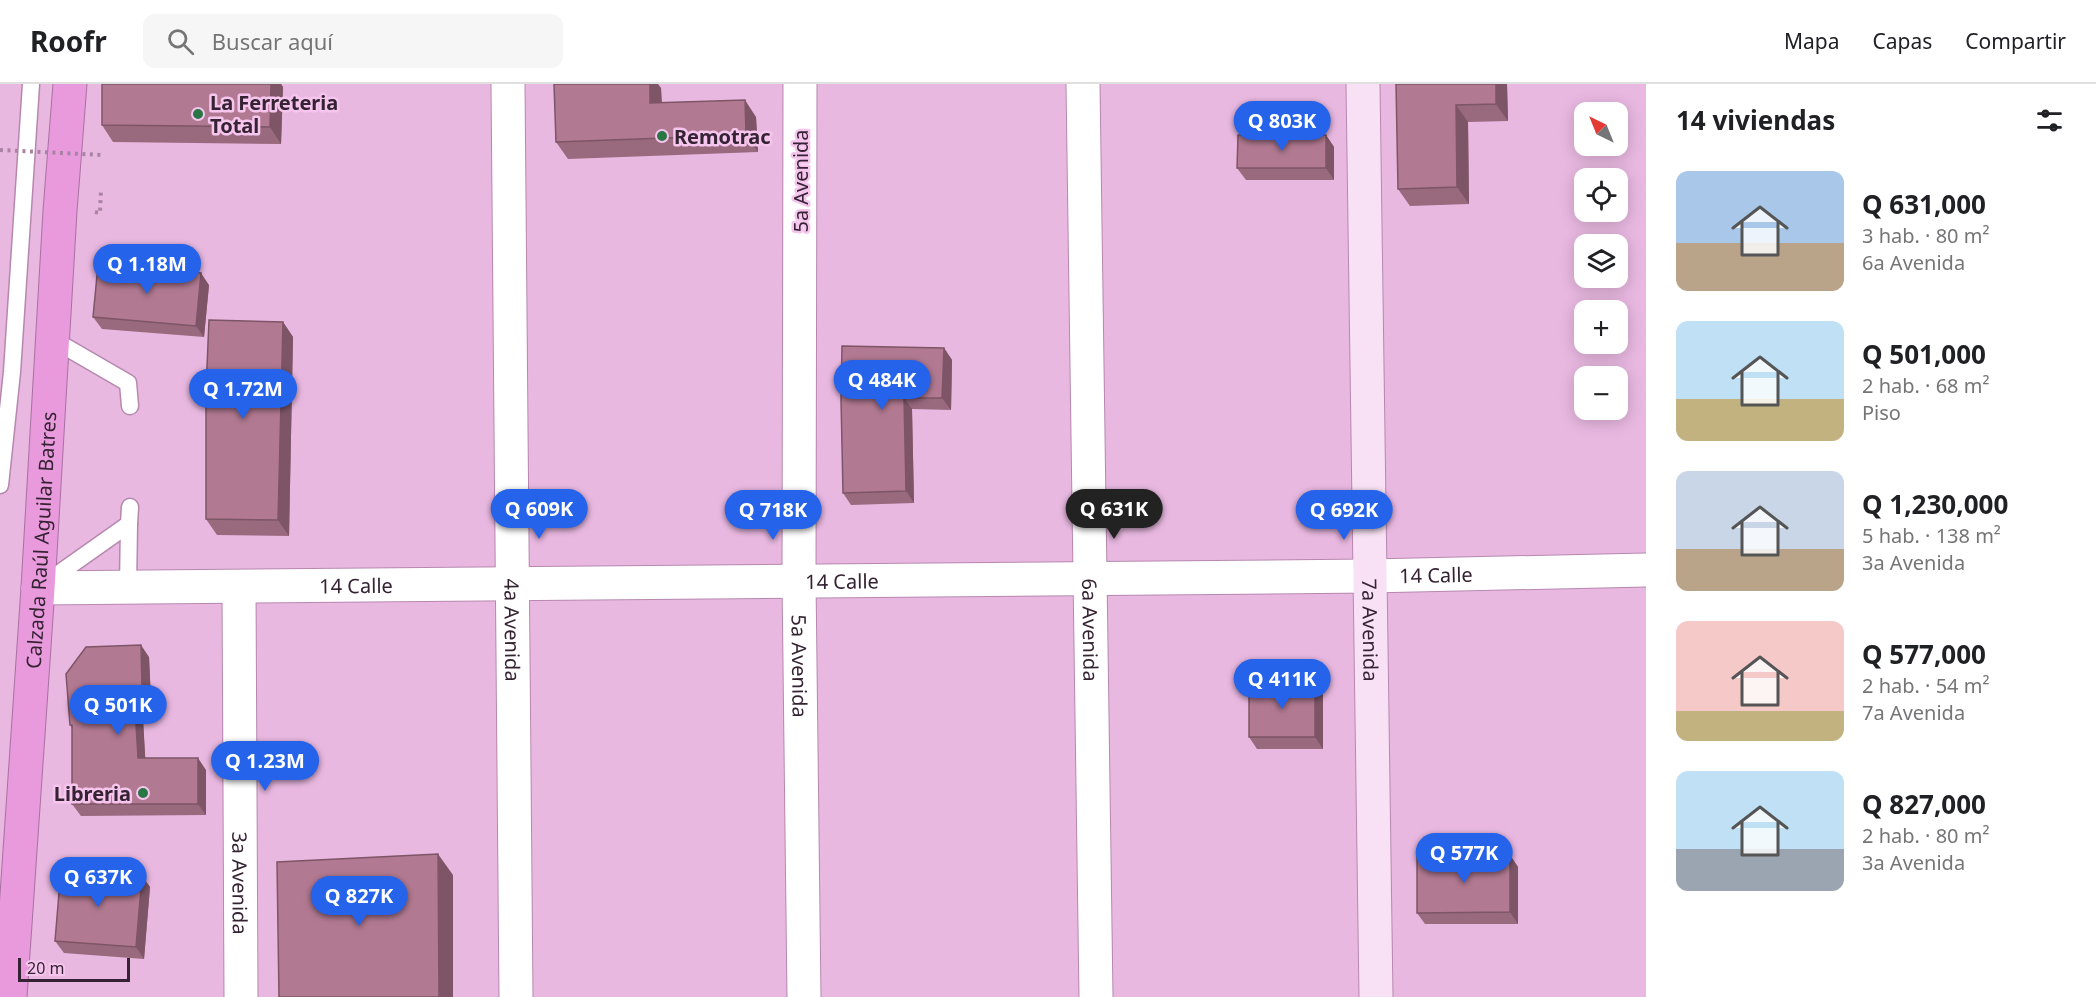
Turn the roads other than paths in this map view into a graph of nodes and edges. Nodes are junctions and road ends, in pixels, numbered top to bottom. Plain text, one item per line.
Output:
1 (32, 84) edge
2 (70, 84) edge
3 (508, 84) edge
4 (800, 84) edge
5 (1083, 84) edge
6 (1363, 84) edge
7 (52, 339) junction
8 (130, 406) dead end
9 (0, 485) edge
10 (1646, 570) edge
11 (1370, 576) junction
12 (1089, 579) junction
13 (799, 581) junction
14 (514, 584) junction
15 (128, 587) junction
16 (239, 587) junction
17 (38, 588) junction
18 (10, 997) edge
19 (241, 997) edge
20 (516, 997) edge
21 (804, 997) edge
22 (1096, 997) edge
23 (1376, 997) edge

1 - 9 lane
2 - 7 highway, Calzada Raúl Aguilar Batres
3 - 14 street, 4a Avenida
4 - 13 street, 5a Avenida
5 - 12 street, 6a Avenida
6 - 11 main road, 7a Avenida
7 - 8 lane
7 - 17 highway, Calzada Raúl Aguilar Batres
10 - 11 street, 14 Calle
11 - 12 street, 14 Calle
11 - 23 main road, 7a Avenida
12 - 13 street, 14 Calle
12 - 22 street, 6a Avenida
13 - 14 street, 14 Calle
13 - 21 street, 5a Avenida
14 - 16 street, 14 Calle
14 - 20 street, 4a Avenida
15 - 16 street, 14 Calle
15 - 17 street, 14 Calle
15 - 17 lane
16 - 19 street, 3a Avenida
17 - 18 highway, Calzada Raúl Aguilar Batres

